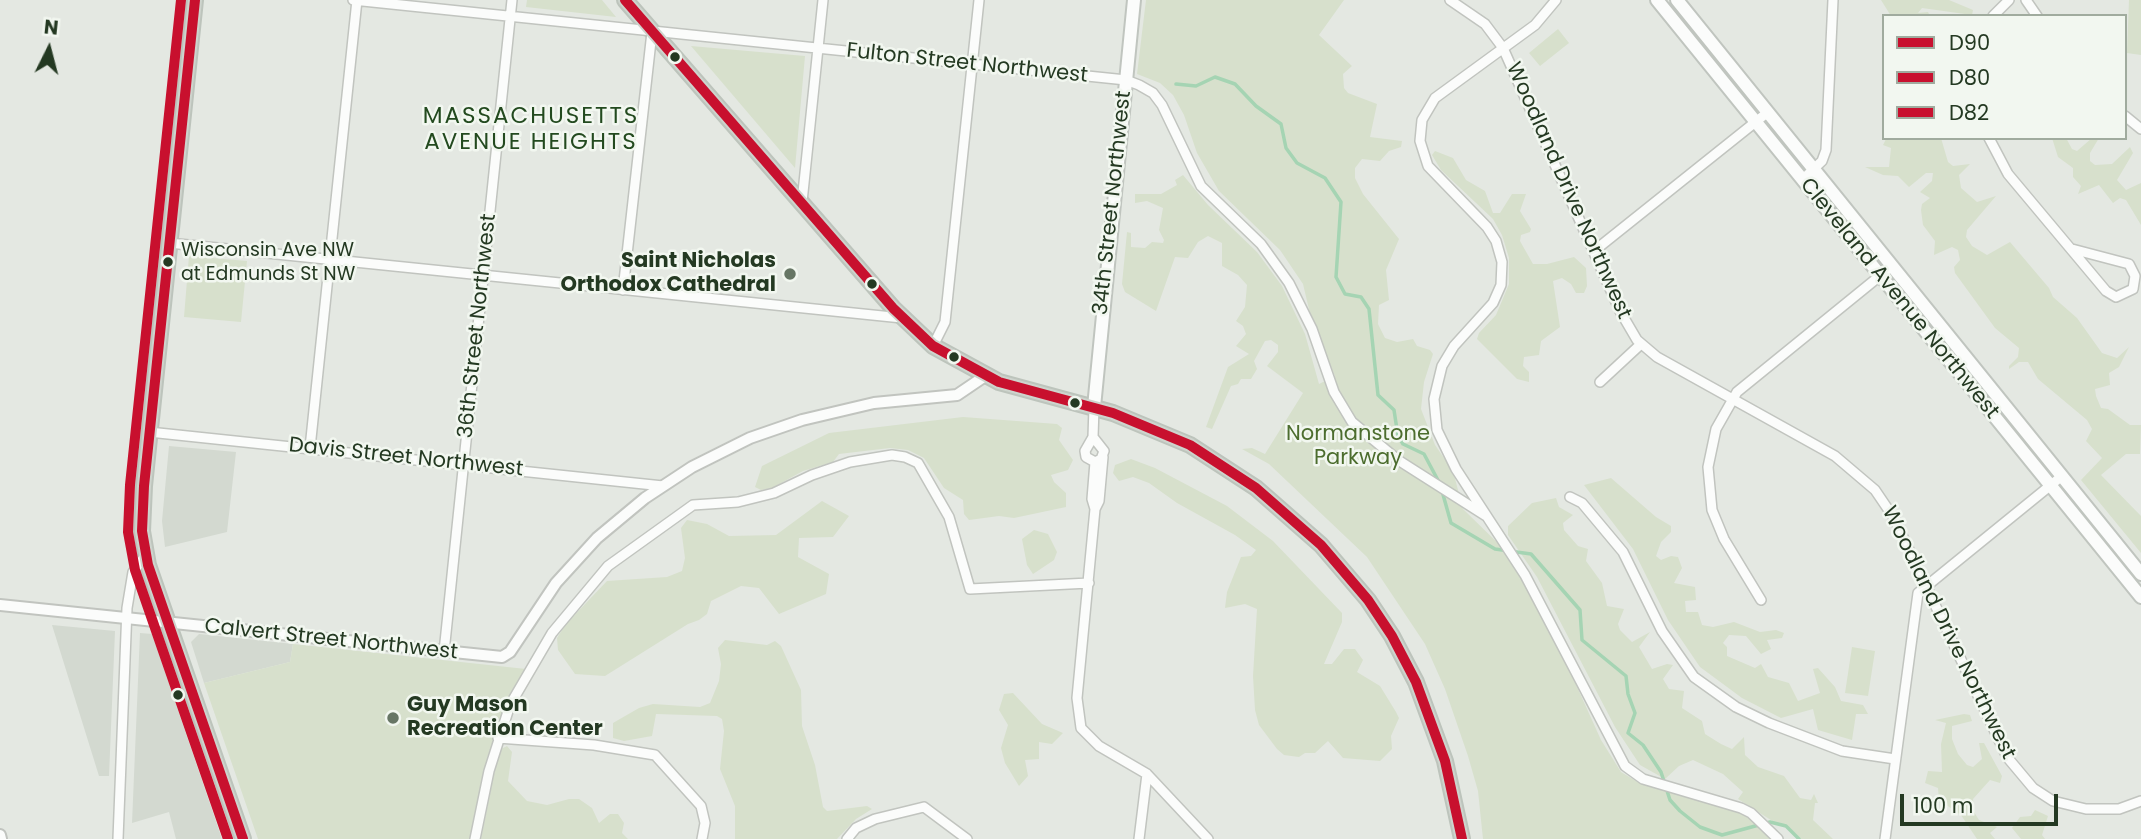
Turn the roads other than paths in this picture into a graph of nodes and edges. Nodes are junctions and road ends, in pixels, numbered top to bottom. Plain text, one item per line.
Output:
1 (195, 0) edge
2 (356, 0) edge
3 (512, 0) edge
4 (625, 0) edge
5 (823, 0) edge
6 (979, 0) edge
7 (1134, 0) edge
8 (1450, 0) edge
9 (1556, 0) edge
10 (1657, 0) edge
11 (1833, 0) edge
12 (2009, 0) edge
13 (1681, 5) edge
14 (1995, 14) edge
15 (511, 17) junction
16 (1673, 20) junction
17 (652, 32) junction
18 (818, 48) junction
19 (1503, 48) junction
20 (972, 64) junction
21 (1126, 80) junction
22 (1768, 112) junction
23 (1756, 121) junction
24 (1990, 140) edge
25 (1814, 170) junction
26 (1802, 180) junction
27 (802, 202) junction
28 (169, 243) junction
29 (2072, 249) junction
30 (1594, 251) junction
31 (330, 260) junction
32 (1892, 266) junction
33 (1880, 275) junction
34 (483, 276) junction
35 (623, 290) junction
36 (903, 318) junction
37 (1641, 344) junction
38 (933, 346) junction
39 (1977, 371) junction
40 (985, 376) junction
41 (1965, 380) junction
42 (1600, 382) dead end
43 (1731, 398) junction
44 (1094, 407) junction
45 (149, 432) junction
46 (1093, 437) junction
47 (310, 448) junction
48 (1099, 459) junction
49 (464, 464) junction
50 (2062, 476) junction
51 (2050, 485) junction
52 (663, 486) junction
53 (1570, 496) dead end
54 (1486, 516) junction
55 (145, 556) junction
56 (2127, 556) junction
57 (2115, 566) junction
58 (2141, 573) edge
59 (1089, 583) junction
60 (1926, 585) junction
61 (2141, 597) edge
62 (1761, 600) dead end
63 (0, 605) edge
64 (128, 619) junction
65 (168, 624) junction
66 (444, 652) junction
67 (498, 738) junction
68 (1895, 759) junction
69 (1147, 774) junction
70 (2141, 802) edge
71 (118, 839) edge
72 (243, 839) edge
73 (475, 839) edge
74 (702, 839) edge
75 (847, 839) edge
76 (967, 839) edge
77 (1139, 839) edge
78 (1208, 839) edge
79 (1462, 839) edge
80 (1778, 839) edge
81 (1885, 839) edge

1 - 28 main road
2 - 15 street, Fulton Street Northwest
2 - 31 street
3 - 15 street, 36th Street Northwest
4 - 17 main road
5 - 18 street
6 - 20 street
7 - 21 main road, 34th Street Northwest
8 - 19 street, Woodland Drive Northwest
9 - 19 street
10 - 16 main road, Cleveland Avenue Northwest
11 - 25 street
12 - 14 street
13 - 16 main road
13 - 22 main road, Cleveland Avenue Northwest
15 - 17 street, Fulton Street Northwest
15 - 34 street, 36th Street Northwest
16 - 23 main road, Cleveland Avenue Northwest
17 - 18 street, Fulton Street Northwest
17 - 27 main road
17 - 35 street
18 - 20 street, Fulton Street Northwest
18 - 27 street
19 - 30 street, Woodland Drive Northwest
19 - 54 street
20 - 21 street, Fulton Street Northwest
20 - 38 street
21 - 44 main road, 34th Street Northwest
21 - 54 street, Fulton Street Northwest
22 - 23 street
22 - 25 main road, Cleveland Avenue Northwest
23 - 26 main road, Cleveland Avenue Northwest
23 - 30 street
24 - 29 street
25 - 26 street
25 - 32 main road, Cleveland Avenue Northwest
26 - 33 main road, Cleveland Avenue Northwest
27 - 36 main road
28 - 31 street
28 - 45 main road
29 - 29 street
30 - 37 street, Woodland Drive Northwest
31 - 34 street
31 - 47 street
32 - 33 street
32 - 39 main road, Cleveland Avenue Northwest
33 - 41 main road, Cleveland Avenue Northwest
33 - 43 street
34 - 35 street
34 - 49 street, 36th Street Northwest
35 - 36 street
36 - 38 main road
37 - 42 street
37 - 43 street, Woodland Drive Northwest
38 - 40 main road
39 - 41 main road
39 - 50 main road, Cleveland Avenue Northwest
40 - 44 main road
40 - 52 street
41 - 51 main road, Cleveland Avenue Northwest
43 - 60 street, Woodland Drive Northwest
43 - 62 street
44 - 46 street
44 - 79 main road
45 - 47 street, Davis Street Northwest
45 - 55 main road
46 - 48 street
46 - 48 street
47 - 49 street, Davis Street Northwest
48 - 59 street
49 - 52 street, Davis Street Northwest
49 - 66 street, 36th Street Northwest
50 - 51 street
50 - 56 main road, Cleveland Avenue Northwest
51 - 57 main road, Cleveland Avenue Northwest
51 - 60 street
52 - 66 street, Calvert Street Northwest
53 - 68 street
54 - 80 street
55 - 64 street
55 - 65 main road
56 - 57 main road
56 - 58 main road, Cleveland Avenue Northwest
57 - 61 main road, Cleveland Avenue Northwest
59 - 67 street
59 - 69 street
60 - 68 street
60 - 70 street, Woodland Drive Northwest
63 - 64 street, Calvert Street Northwest
64 - 65 street, Calvert Street Northwest
64 - 71 street
65 - 66 street, Calvert Street Northwest
65 - 72 main road
67 - 73 street
67 - 74 street
68 - 81 street
69 - 77 street
69 - 78 street
75 - 76 street

